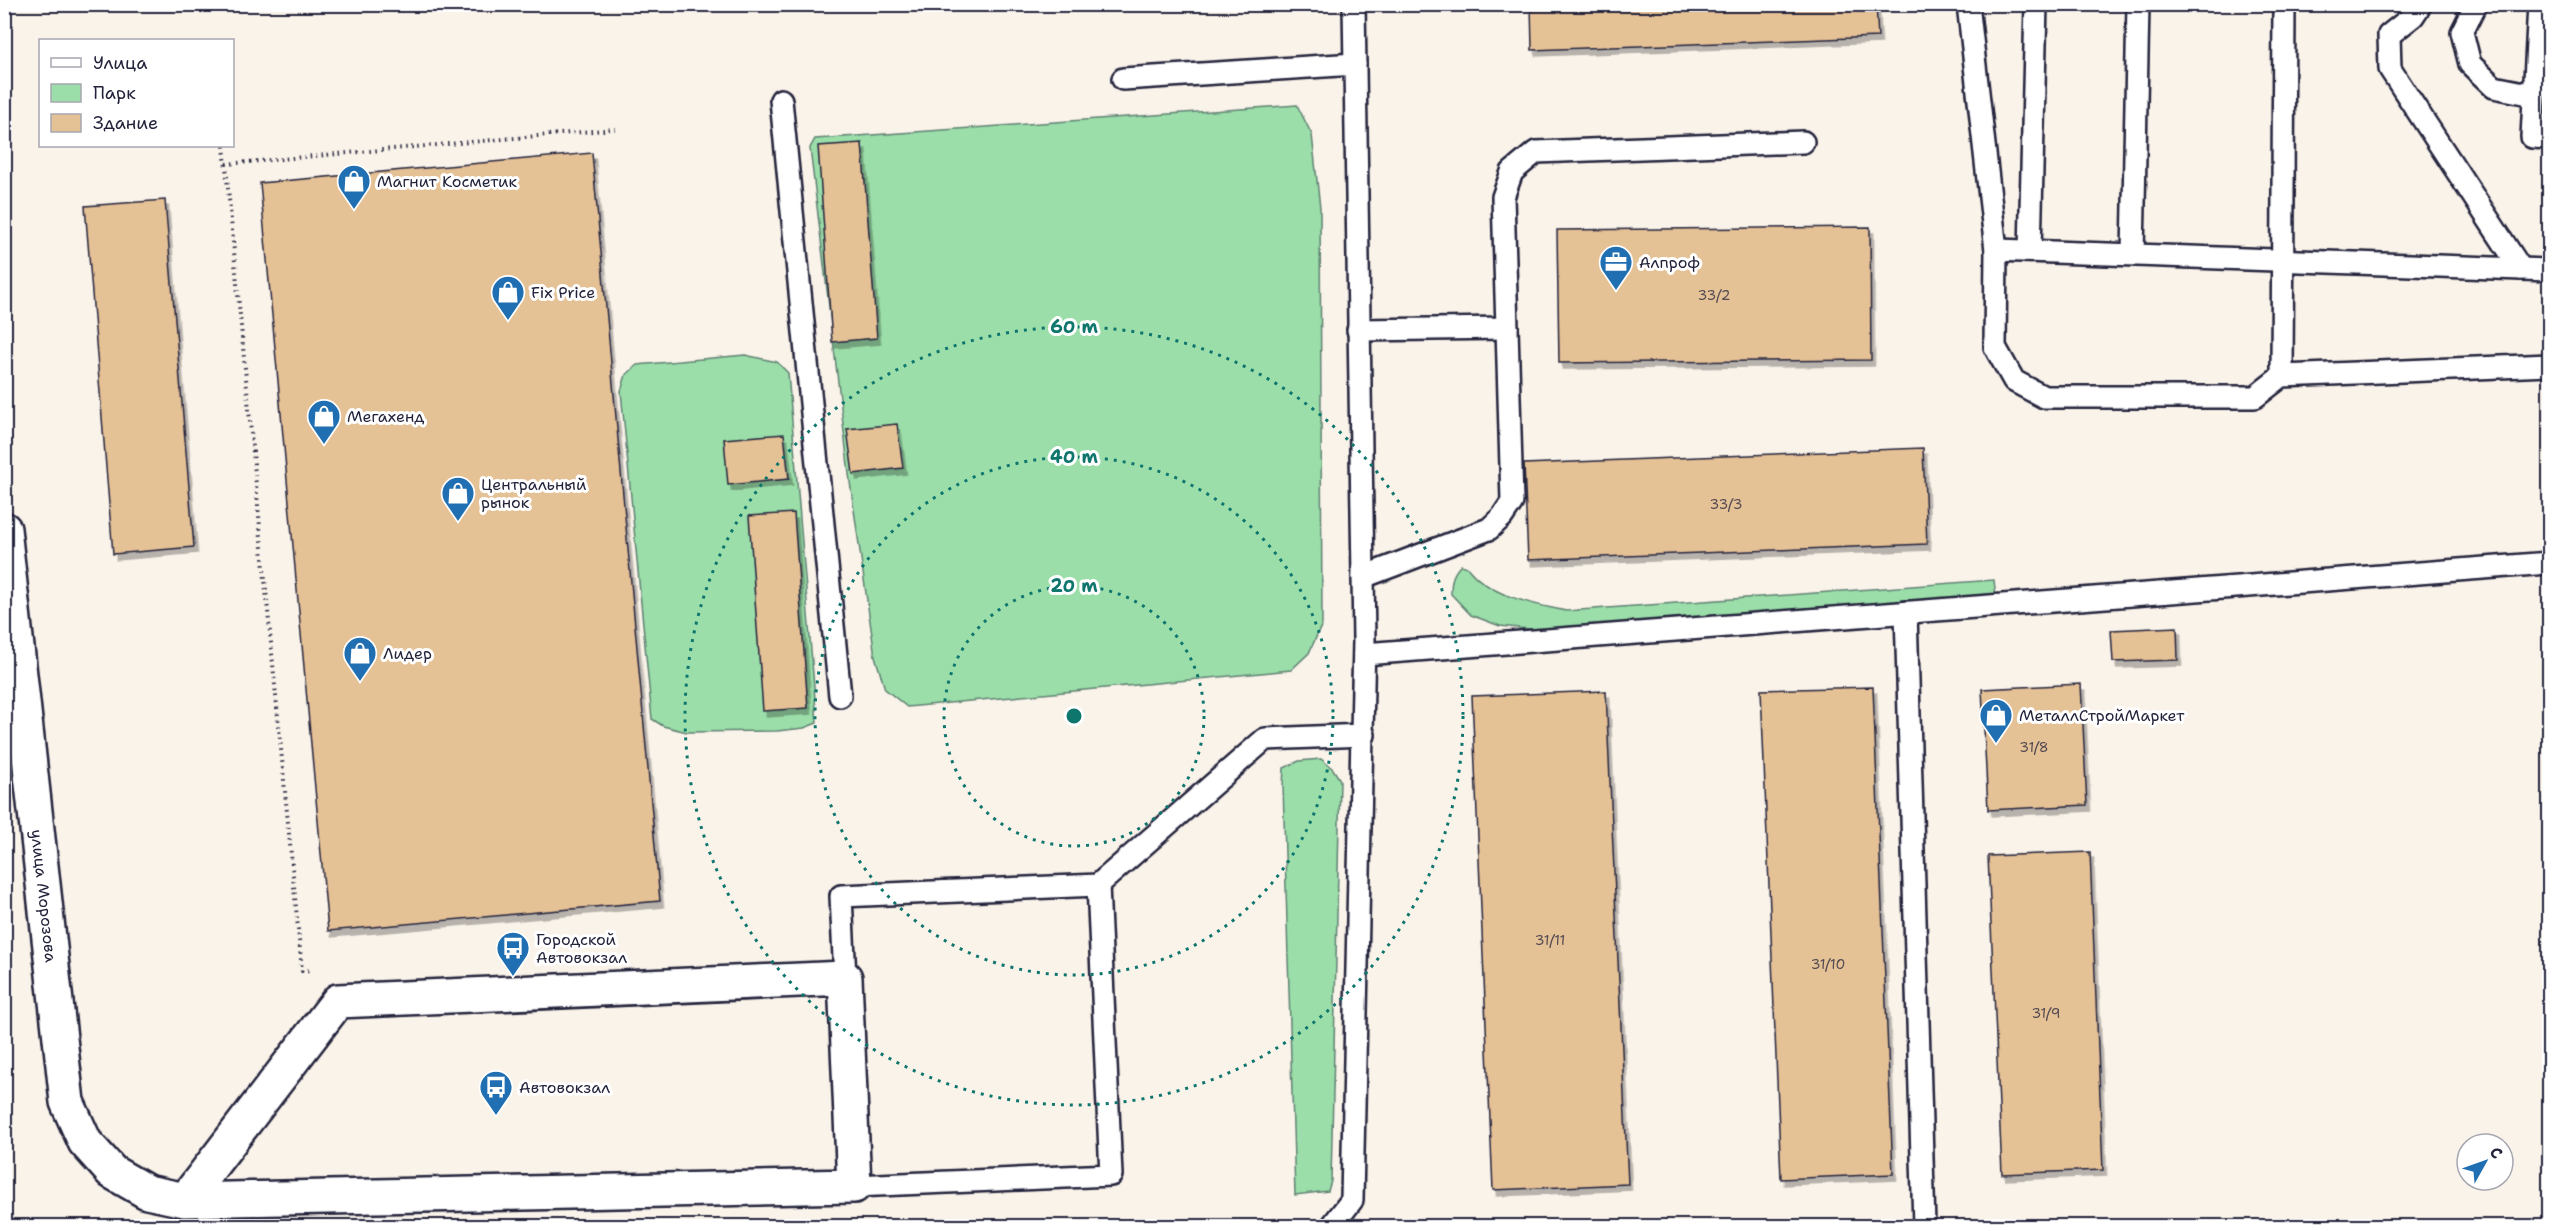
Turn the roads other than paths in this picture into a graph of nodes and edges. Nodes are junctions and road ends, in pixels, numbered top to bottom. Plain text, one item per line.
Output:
1 (1354, 4) edge
2 (1968, 4) edge
3 (2036, 4) edge
4 (2138, 4) edge
5 (2284, 4) edge
6 (2421, 4) edge
7 (2476, 4) edge
8 (2539, 4) edge
9 (1354, 64) junction
10 (1123, 79) dead end
11 (2534, 95) junction
12 (781, 100) dead end
13 (2550, 138) edge
14 (1803, 142) dead end
15 (1995, 250) junction
16 (2030, 251) junction
17 (2133, 254) junction
18 (2283, 260) junction
19 (2521, 269) junction
20 (2550, 270) edge
21 (1507, 328) junction
22 (1358, 330) junction
23 (2550, 365) edge
24 (2282, 376) junction
25 (4, 529) edge
26 (2550, 562) edge
27 (1364, 578) junction
28 (1906, 612) junction
29 (1364, 654) junction
30 (840, 696) dead end
31 (1364, 735) junction
32 (1098, 885) junction
33 (845, 978) junction
34 (854, 1186) junction
35 (185, 1200) junction
36 (1332, 1227) edge
37 (1924, 1227) edge

1 - 9 lane
2 - 15 lane
3 - 16 lane
4 - 17 lane
5 - 18 lane
6 - 19 lane
7 - 11 lane
8 - 11 lane
9 - 10 lane
9 - 22 lane
11 - 13 lane
12 - 30 lane
14 - 21 lane
15 - 16 lane
15 - 24 lane
16 - 17 lane
17 - 18 lane
18 - 19 lane
18 - 24 lane
19 - 20 lane
21 - 22 lane
21 - 27 lane
22 - 27 lane
23 - 24 lane
25 - 35 street, улица Морозова
26 - 28 lane
27 - 29 lane
28 - 29 lane
28 - 37 lane
29 - 31 lane
31 - 32 lane
31 - 36 lane
32 - 33 lane
32 - 34 lane
33 - 34 street
33 - 35 street
34 - 35 street, улица Морозова

